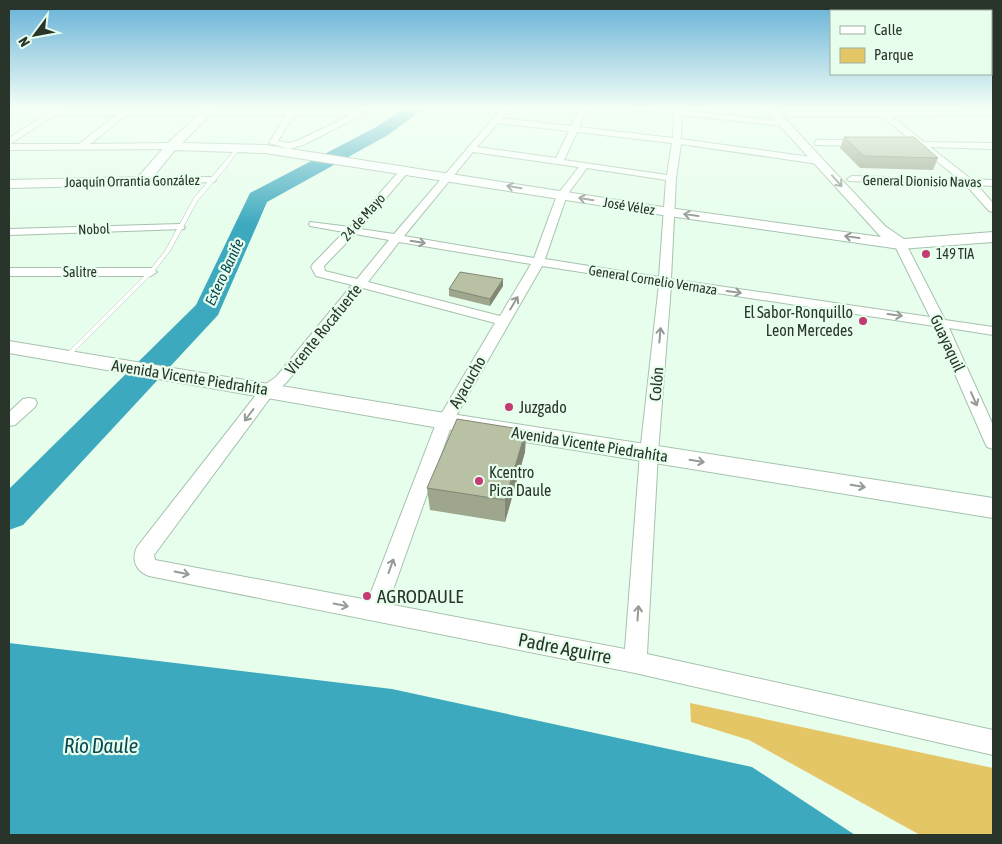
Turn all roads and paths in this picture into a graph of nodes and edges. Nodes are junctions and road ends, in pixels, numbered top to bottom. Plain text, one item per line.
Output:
1 (53, 146) edge
2 (172, 146) edge
3 (198, 146) edge
4 (257, 146) edge
5 (270, 146) edge
6 (566, 146) edge
7 (676, 146) edge
8 (715, 146) edge
9 (807, 146) edge
10 (821, 146) edge
11 (927, 146) edge
12 (9, 147) edge
13 (239, 147) junction
14 (473, 148) joint
15 (559, 161) junction
16 (818, 161) junction
17 (585, 165) junction
18 (405, 170) junction
19 (447, 176) junction
20 (671, 178) junction
21 (852, 179) junction
22 (211, 180) junction
23 (142, 181) junction
24 (968, 182) junction
25 (993, 182) edge
26 (9, 183) edge
27 (562, 195) junction
28 (993, 209) edge
29 (669, 212) junction
30 (314, 224) dead end
31 (180, 226) junction
32 (353, 230) junction
33 (9, 232) edge
34 (993, 237) edge
35 (398, 238) junction
36 (900, 244) junction
37 (538, 262) junction
38 (9, 272) edge
39 (151, 272) junction
40 (666, 282) junction
41 (361, 283) junction
42 (503, 322) junction
43 (939, 322) junction
44 (993, 331) edge
45 (9, 347) edge
46 (73, 357) junction
47 (268, 390) junction
48 (30, 403) dead end
49 (444, 420) junction
50 (9, 421) edge
51 (993, 442) edge
52 (649, 453) junction
53 (993, 508) edge
54 (144, 554) joint
55 (374, 612) junction
56 (635, 662) junction
57 (993, 743) edge

1 - 12 street
2 - 23 street
3 - 13 street, José Vélez
4 - 13 street, José Vélez
5 - 18 street, José Vélez
6 - 15 street
7 - 20 street, Colón
8 - 16 street
9 - 16 street
10 - 21 street
11 - 24 street
13 - 22 lane, Joaquín Orrantia González
14 - 15 street
14 - 19 street, Vicente Rocafuerte
15 - 17 street
16 -> 36 street
17 - 20 street
17 - 27 street, Ayacucho
18 - 19 street, José Vélez
18 - 32 street, 24 de Mayo
27 -> 19 street, José Vélez
19 - 35 street, Vicente Rocafuerte
20 - 29 street, Colón
21 - 24 street, General Dionisio Navas
21 - 36 street
22 - 23 street, Joaquín Orrantia González
22 - 31 lane
23 - 26 street, Joaquín Orrantia González
24 - 25 street, General Dionisio Navas
24 - 28 street
29 -> 27 street, José Vélez
27 - 37 street, Ayacucho
36 -> 29 street, José Vélez
29 - 40 street, Colón
30 - 32 street, General Cornelio Vernaza
31 - 33 street, Nobol
31 - 39 lane
32 - 35 street, General Cornelio Vernaza
32 - 41 street, 24 de Mayo
34 - 36 street, José Vélez
35 -> 37 street, General Cornelio Vernaza
35 - 41 street, Vicente Rocafuerte
36 - 43 street, Guayaquil
37 - 40 street, General Cornelio Vernaza
42 -> 37 street, Ayacucho
38 - 39 street, Salitre
39 - 46 lane
40 -> 43 street, General Cornelio Vernaza
52 -> 40 street, Colón
41 - 42 street
41 - 47 street, Vicente Rocafuerte
42 - 49 street, Ayacucho
43 - 44 street, General Cornelio Vernaza
43 -> 51 street, Guayaquil
45 - 46 street, Avenida Vicente Piedrahíta
46 - 47 street, Avenida Vicente Piedrahíta
47 - 49 street, Avenida Vicente Piedrahíta
47 -> 54 street, Vicente Rocafuerte
48 - 50 street
49 - 52 street, Avenida Vicente Piedrahíta
55 -> 49 street, Ayacucho
52 -> 53 street, Avenida Vicente Piedrahíta
56 -> 52 street, Colón
54 -> 55 street, Padre Aguirre
55 - 56 street, Padre Aguirre
56 - 57 street, Padre Aguirre

